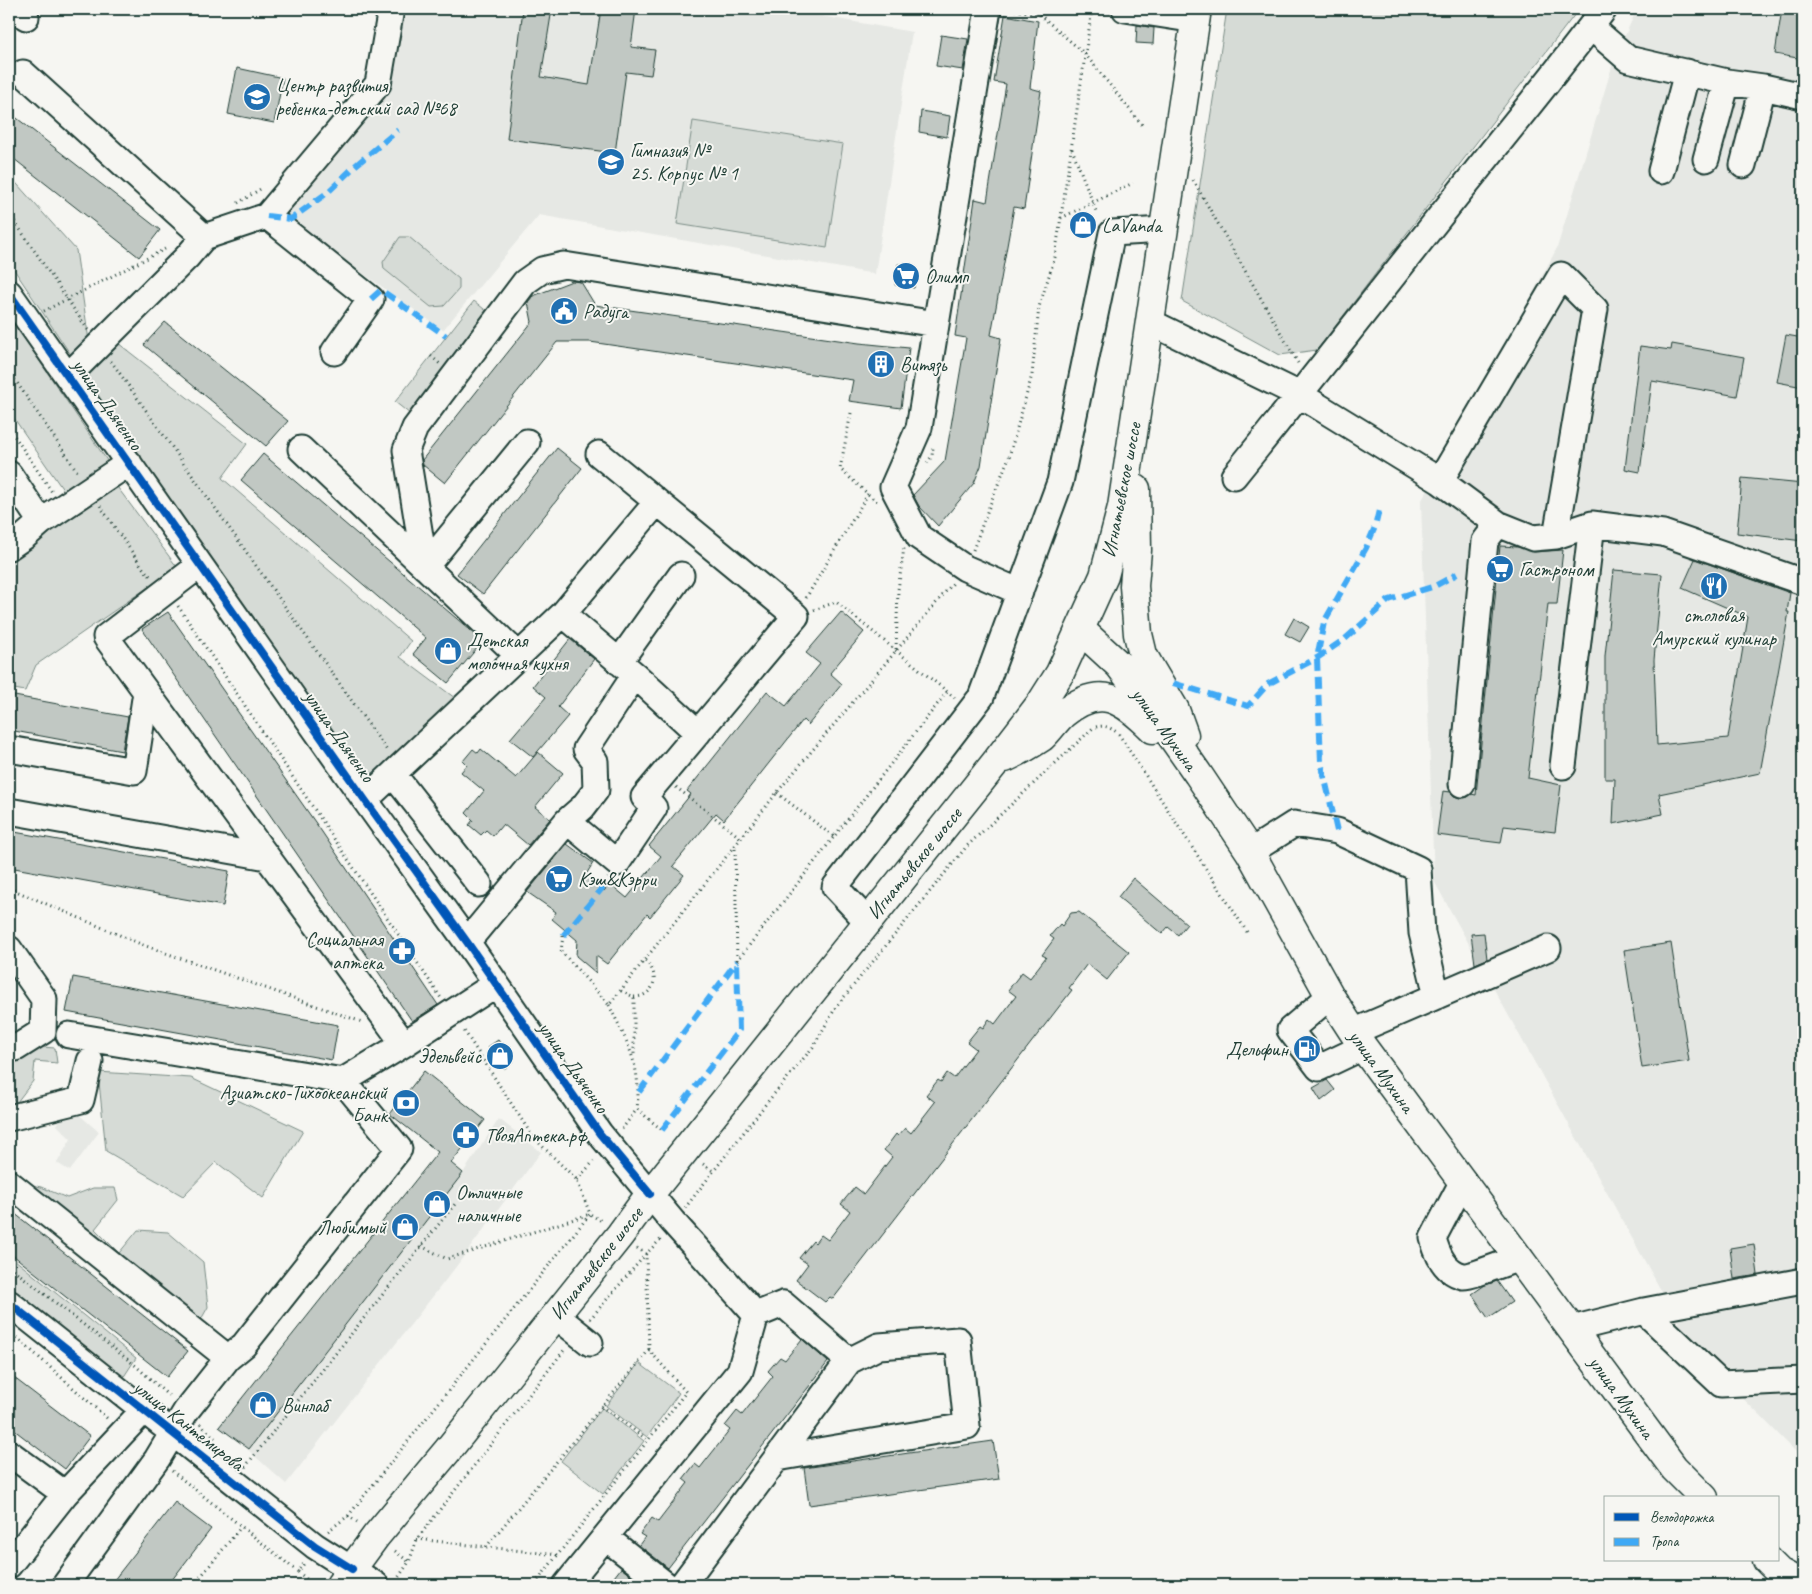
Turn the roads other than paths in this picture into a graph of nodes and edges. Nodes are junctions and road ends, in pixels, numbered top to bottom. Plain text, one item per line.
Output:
1 (391, 9) edge
2 (988, 9) edge
3 (1125, 9) edge
4 (1196, 14) edge
5 (1597, 18) edge
6 (1687, 72) junction
7 (23, 73) dead end
8 (1727, 82) junction
9 (1763, 87) junction
10 (1803, 96) edge
11 (1706, 159) dead end
12 (1743, 165) dead end
13 (1661, 171) dead end
14 (267, 216) junction
15 (1164, 230) junction
16 (200, 232) junction
17 (9, 293) edge
18 (1150, 322) junction
19 (936, 324) junction
20 (334, 352) dead end
21 (68, 376) junction
22 (1305, 389) junction
23 (1136, 414) junction
24 (527, 442) dead end
25 (302, 450) dead end
26 (599, 454) dead end
27 (129, 463) junction
28 (9, 474) edge
29 (1234, 476) dead end
30 (1440, 481) junction
31 (657, 502) junction
32 (41, 522) junction
33 (1498, 524) junction
34 (1592, 524) junction
35 (1556, 536) junction
36 (9, 547) edge
37 (200, 566) junction
38 (425, 566) junction
39 (681, 575) dead end
40 (1803, 582) edge
41 (1020, 592) junction
42 (563, 614) junction
43 (1080, 630) junction
44 (518, 655) junction
45 (627, 668) junction
46 (146, 692) junction
47 (698, 733) junction
48 (9, 749) edge
49 (995, 762) junction
50 (392, 765) junction
51 (1563, 766) dead end
52 (1198, 774) junction
53 (1462, 784) dead end
54 (365, 800) junction
55 (9, 812) edge
56 (568, 821) junction
57 (1250, 852) junction
58 (267, 857) junction
59 (479, 884) dead end
60 (867, 921) junction
61 (468, 942) junction
62 (1548, 948) dead end
63 (9, 949) edge
64 (496, 984) junction
65 (1330, 996) junction
66 (1437, 996) junction
67 (69, 1035) dead end
68 (1358, 1040) junction
69 (404, 1044) junction
70 (9, 1046) edge
71 (90, 1061) dead end
72 (343, 1080) junction
73 (9, 1118) edge
74 (1463, 1181) junction
75 (9, 1183) edge
76 (650, 1194) junction
77 (1520, 1258) junction
78 (1803, 1281) edge
79 (9, 1303) edge
80 (1644, 1311) junction
81 (555, 1315) junction
82 (756, 1315) junction
83 (1572, 1329) junction
84 (584, 1338) road end
85 (228, 1358) junction
86 (849, 1362) junction
87 (1803, 1380) edge
88 (143, 1411) junction
89 (173, 1433) junction
90 (9, 1454) edge
91 (777, 1458) junction
92 (65, 1494) junction
93 (1702, 1496) edge
94 (605, 1537) junction
95 (9, 1565) edge
96 (1778, 1572) edge
97 (336, 1580) edge
98 (385, 1584) edge
99 (65, 1585) edge
100 (566, 1585) edge
101 (666, 1585) edge
102 (682, 1585) edge
103 (1803, 1585) edge

1 - 14 street
2 - 19 street
3 - 4 street
4 - 15 main road, Игнатьевское шоссе
5 - 6 street
5 - 22 street
6 - 8 street
6 - 13 street
7 - 16 street
8 - 9 street
8 - 11 street
9 - 10 street
9 - 12 street
14 - 16 street
14 - 20 street
15 - 18 main road, Игнатьевское шоссе
15 - 41 street
16 - 21 street
17 - 21 street, улица Дьяченко
18 - 22 street
18 - 23 main road, Игнатьевское шоссе
19 - 38 street
19 - 41 street
21 - 27 street, улица Дьяченко
22 - 29 street
22 - 30 street
23 - 43 main road, Игнатьевское шоссе
23 - 52 main road
24 - 38 street
25 - 38 street
26 - 31 street
27 - 32 street
27 - 37 street, улица Дьяченко
28 - 32 street
30 - 33 street
30 - 35 street
31 - 42 street
31 - 47 street
32 - 36 street
33 - 35 street
33 - 53 street
34 - 35 street
34 - 40 street
34 - 51 street
37 - 46 street
37 - 54 street, улица Дьяченко
38 - 44 street
39 - 45 street
41 - 60 street
42 - 44 street
42 - 45 street
43 - 49 main road, Игнатьевское шоссе
43 - 52 main road, улица Мухина
44 - 50 street
45 - 47 street
45 - 56 street
46 - 48 street
46 - 58 street
47 - 56 street
49 - 52 main road
49 - 60 main road, Игнатьевское шоссе
50 - 54 street
50 - 59 street
52 - 57 main road, улица Мухина
54 - 61 street, улица Дьяченко
55 - 58 street
56 - 61 street
57 - 65 main road, улица Мухина
57 - 66 street
58 - 69 street
60 - 76 main road, Игнатьевское шоссе
61 - 64 street, улица Дьяченко
62 - 66 street
63 - 70 street
64 - 69 street
64 - 76 street, улица Дьяченко
65 - 68 main road, улица Мухина
65 - 68 street
66 - 68 street
67 - 72 street
68 - 74 main road, улица Мухина
69 - 72 street
71 - 73 street
72 - 85 street
74 - 77 main road, улица Мухина
74 - 77 street
75 - 85 street
76 - 81 main road, Игнатьевское шоссе
76 - 82 street, улица Дьяченко
77 - 83 main road, улица Мухина
78 - 80 street
79 - 88 street, улица Кантемирова
80 - 83 street
80 - 87 street
81 - 84 street
81 - 97 main road, Игнатьевское шоссе
82 - 86 street
82 - 94 street
83 - 93 main road, улица Мухина
85 - 89 street
86 - 91 street
86 - 91 street
88 - 89 street, улица Кантемирова
88 - 92 street
89 - 97 street, улица Кантемирова
89 - 99 street
90 - 92 street
91 - 102 street
92 - 95 street
94 - 100 street
94 - 101 street
96 - 103 main road
97 - 98 street, улица Кантемирова

